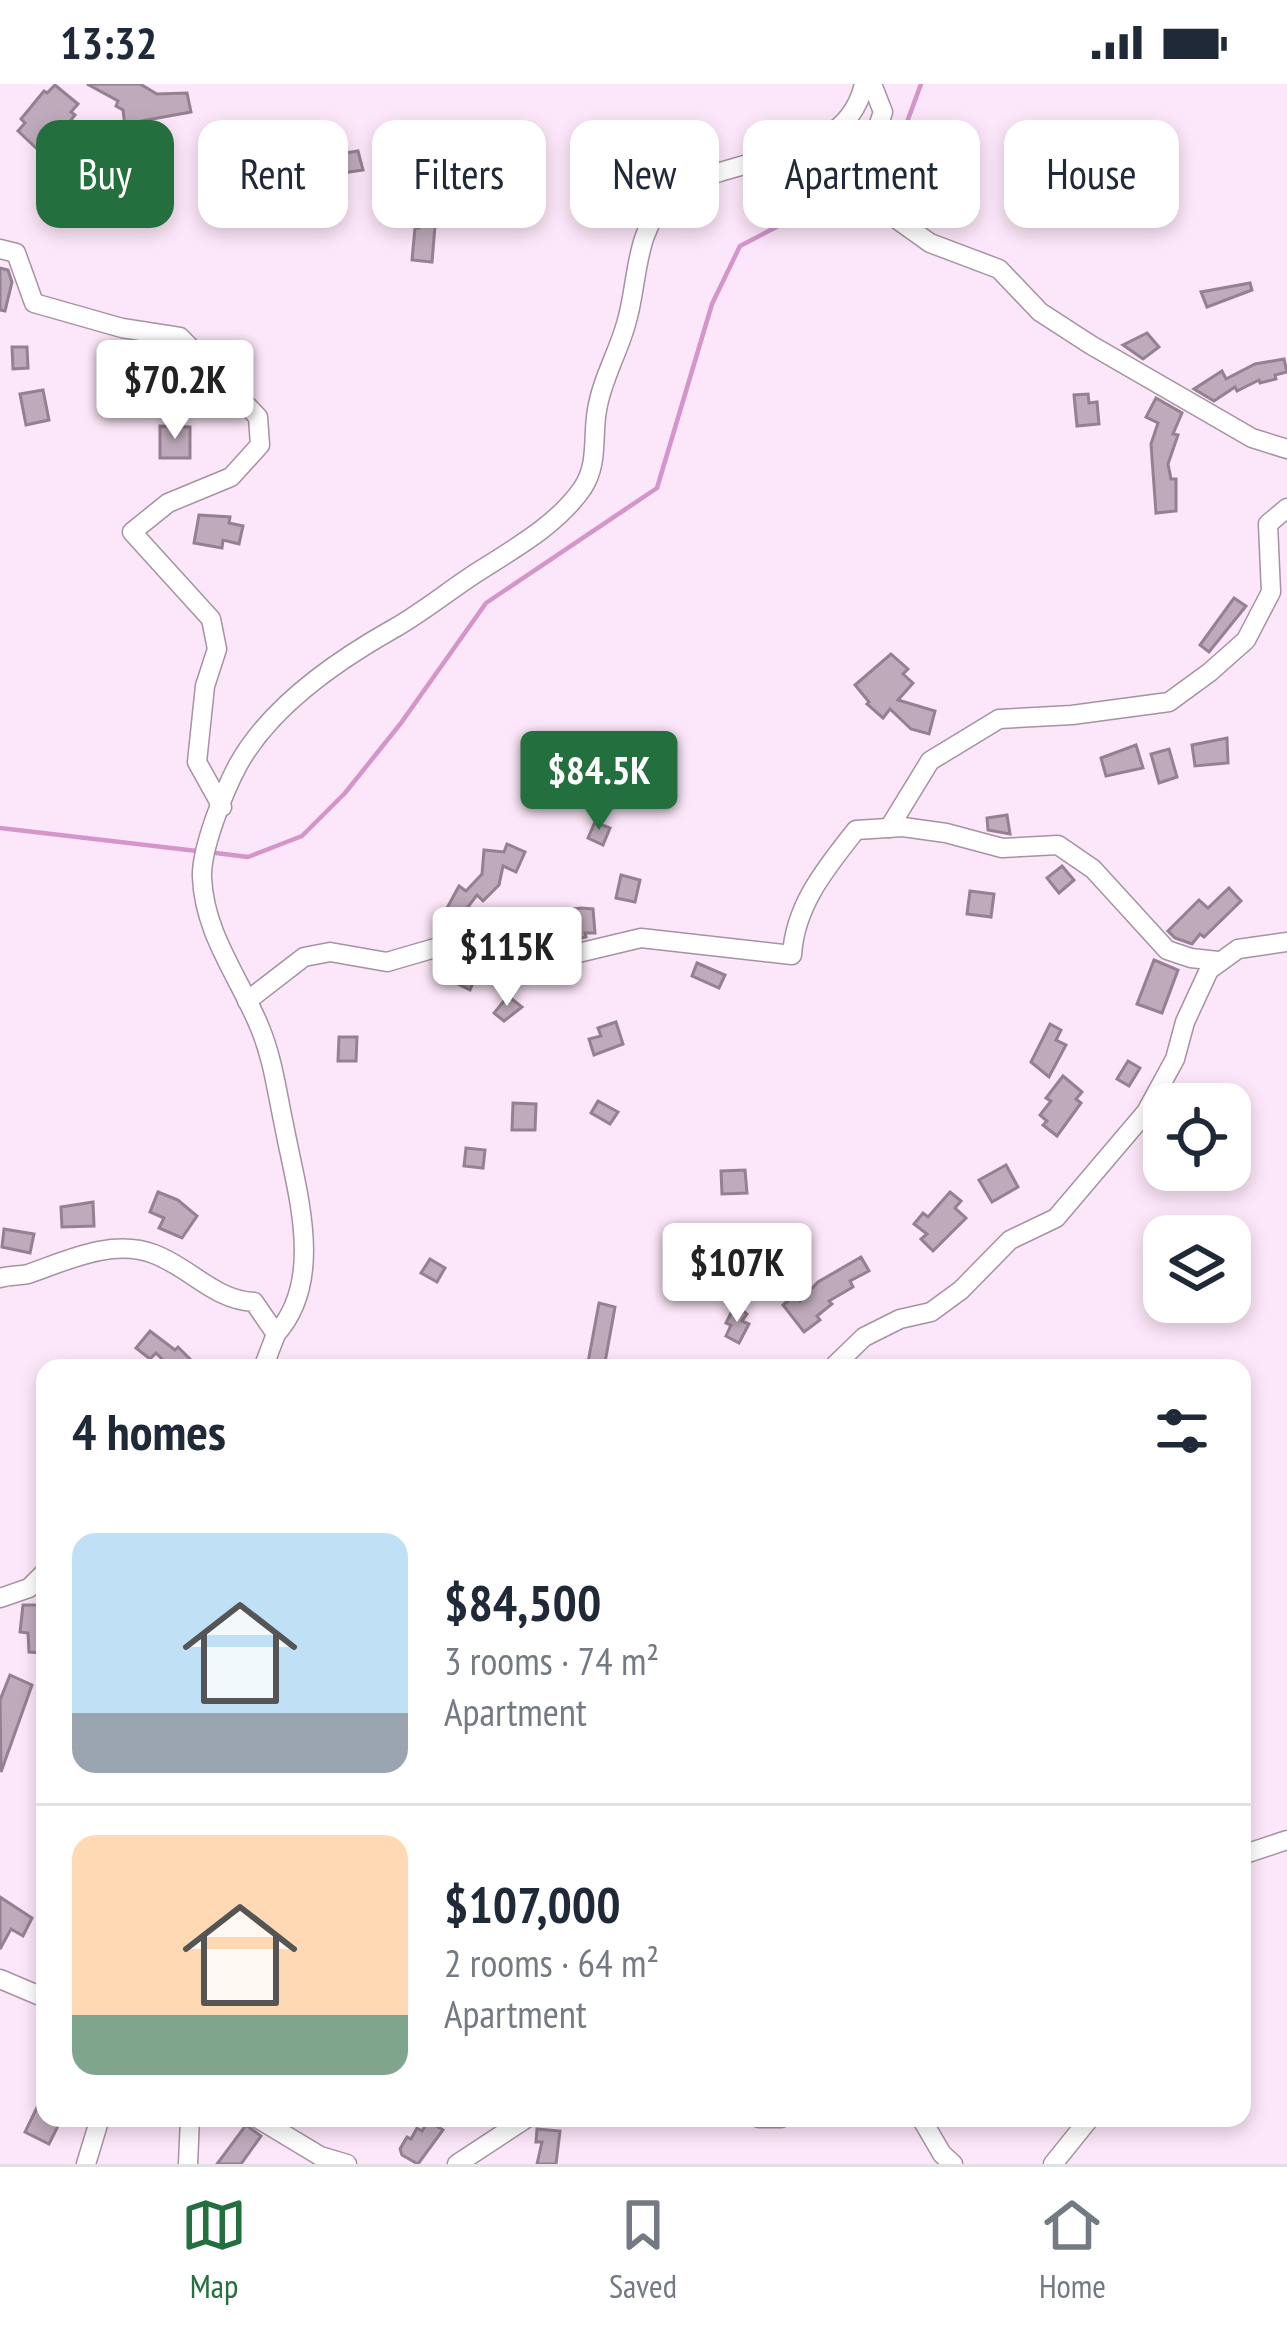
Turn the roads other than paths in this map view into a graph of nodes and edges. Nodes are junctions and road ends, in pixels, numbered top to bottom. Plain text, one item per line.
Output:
1 (868, 84) edge
2 (0, 249) edge
3 (1287, 449) edge
4 (1287, 508) edge
5 (222, 807) junction
6 (889, 828) junction
7 (1287, 943) edge
8 (1218, 961) junction
9 (248, 1001) junction
10 (0, 1278) edge
11 (276, 1334) junction
12 (266, 1359) edge
13 (841, 1359) edge
14 (36, 1581) edge
15 (0, 1598) edge
16 (1287, 1840) edge
17 (1251, 1852) edge
18 (0, 1979) edge
19 (36, 1994) edge
20 (97, 2127) edge
21 (190, 2127) edge
22 (272, 2127) edge
23 (513, 2127) edge
24 (926, 2127) edge
25 (1083, 2127) edge
26 (86, 2164) edge
27 (188, 2164) edge
28 (347, 2164) edge
29 (457, 2164) edge
30 (953, 2164) edge
31 (1053, 2164) edge

1 - 3 street
1 - 5 street
2 - 5 street
4 - 6 street
5 - 9 street
6 - 8 street
6 - 9 street
7 - 8 street
8 - 13 street
9 - 11 street
10 - 11 street
11 - 12 street
14 - 15 street
16 - 17 street
18 - 19 street
20 - 26 street
21 - 27 street
22 - 28 street
23 - 29 street
24 - 30 street
25 - 31 street

